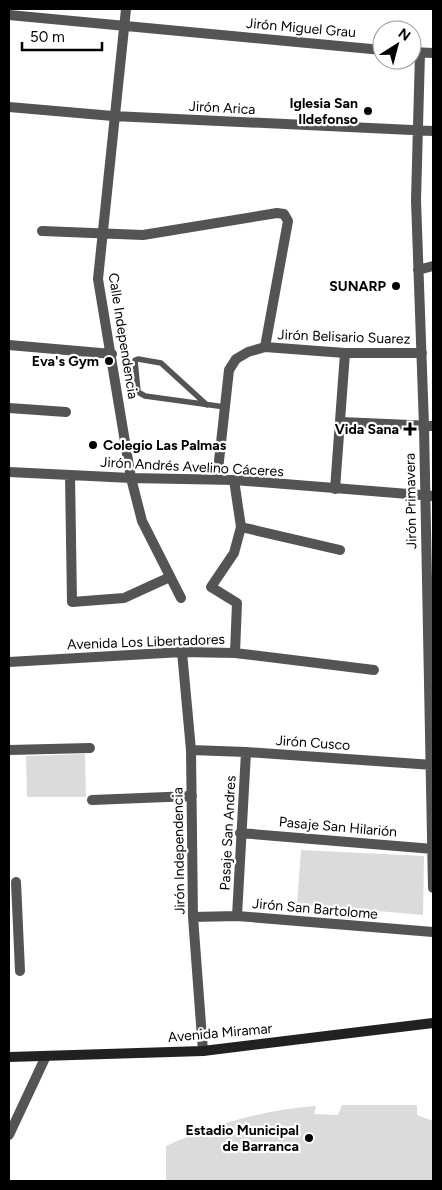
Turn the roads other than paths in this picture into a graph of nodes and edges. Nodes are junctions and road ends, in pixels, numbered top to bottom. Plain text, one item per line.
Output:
1 (126, 9) edge
2 (9, 15) edge
3 (124, 26) junction
4 (372, 49) edge
5 (416, 70) edge
6 (9, 108) edge
7 (113, 116) junction
8 (433, 131) edge
9 (417, 132) junction
10 (42, 231) dead end
11 (101, 235) junction
12 (433, 266) edge
13 (418, 270) junction
14 (9, 345) edge
15 (265, 347) junction
16 (345, 353) junction
17 (422, 353) junction
18 (112, 354) junction
19 (207, 405) junction
20 (225, 407) junction
21 (9, 408) edge
22 (66, 412) dead end
23 (341, 422) junction
24 (429, 426) edge
25 (9, 472) edge
26 (70, 476) junction
27 (131, 478) junction
28 (217, 479) junction
29 (234, 480) junction
30 (336, 489) junction
31 (429, 496) edge
32 (241, 527) junction
33 (340, 550) dead end
34 (170, 577) junction
35 (181, 598) dead end
36 (430, 645) edge
37 (182, 652) junction
38 (235, 653) junction
39 (9, 662) edge
40 (374, 670) dead end
41 (90, 748) dead end
42 (9, 750) edge
43 (191, 750) junction
44 (246, 752) junction
45 (432, 765) edge
46 (192, 796) junction
47 (92, 800) dead end
48 (240, 832) junction
49 (433, 849) edge
50 (16, 882) dead end
51 (433, 888) edge
52 (237, 916) junction
53 (194, 917) junction
54 (433, 932) edge
55 (20, 971) dead end
56 (433, 1023) edge
57 (203, 1050) junction
58 (46, 1056) junction
59 (9, 1057) edge
60 (9, 1135) edge

1 - 3 street, Calle Independencia
2 - 3 street, Jirón Miguel Grau
3 - 4 street, Jirón Miguel Grau
3 - 7 street, Calle Independencia
5 - 9 street, Jirón Primavera
6 - 7 street, Jirón Arica
7 - 9 street, Jirón Arica
7 - 11 street, Calle Independencia
8 - 9 street, Jirón Arica
9 - 13 street, Jirón Primavera
10 - 11 street
11 - 15 street
11 - 18 street, Calle Independencia
12 - 13 street
13 - 17 street, Jirón Primavera
14 - 18 street
15 - 16 street, Jirón Belisario Suarez
15 - 20 street
16 - 17 street, Jirón Belisario Suarez
16 - 23 street
17 - 24 street, Jirón Primavera
18 - 27 street, Calle Independencia
19 - 19 lane
19 - 20 lane
20 - 28 street
21 - 22 street
23 - 24 street
23 - 30 street
24 - 31 street, Jirón Primavera
25 - 26 street, Jirón Andrés Avelino Cáceres
26 - 27 street, Jirón Andrés Avelino Cáceres
26 - 34 street
27 - 28 street, Jirón Andrés Avelino Cáceres
27 - 34 street, Calle Independencia
28 - 29 street, Jirón Andrés Avelino Cáceres
29 - 30 street, Jirón Andrés Avelino Cáceres
29 - 32 street
30 - 31 street, Jirón Andrés Avelino Cáceres
31 - 36 street, Jirón Primavera
32 - 33 street
32 - 38 street
34 - 35 street, Calle Independencia
36 - 45 street, Jirón Primavera
37 - 38 street, Avenida Los Libertadores
37 - 39 street, Avenida Los Libertadores
37 - 43 street, Jirón Independencia
38 - 40 street, Avenida Los Libertadores
41 - 42 street
43 - 44 street, Jirón Cusco
43 - 46 street, Jirón Independencia
44 - 45 street, Jirón Cusco
44 - 48 street, Pasaje San Andres
45 - 49 street, Jirón Primavera
46 - 47 street
46 - 53 street, Jirón Independencia
48 - 49 street, Pasaje San Hilarión
48 - 52 street, Pasaje San Andres
49 - 51 street, Jirón Primavera
50 - 55 street
52 - 53 street, Jirón San Bartolome
52 - 54 street, Jirón San Bartolome
53 - 57 street, Jirón Independencia
56 - 57 street, Avenida Miramar
57 - 58 street, Avenida Miramar
58 - 59 street, Avenida Miramar
58 - 60 street

